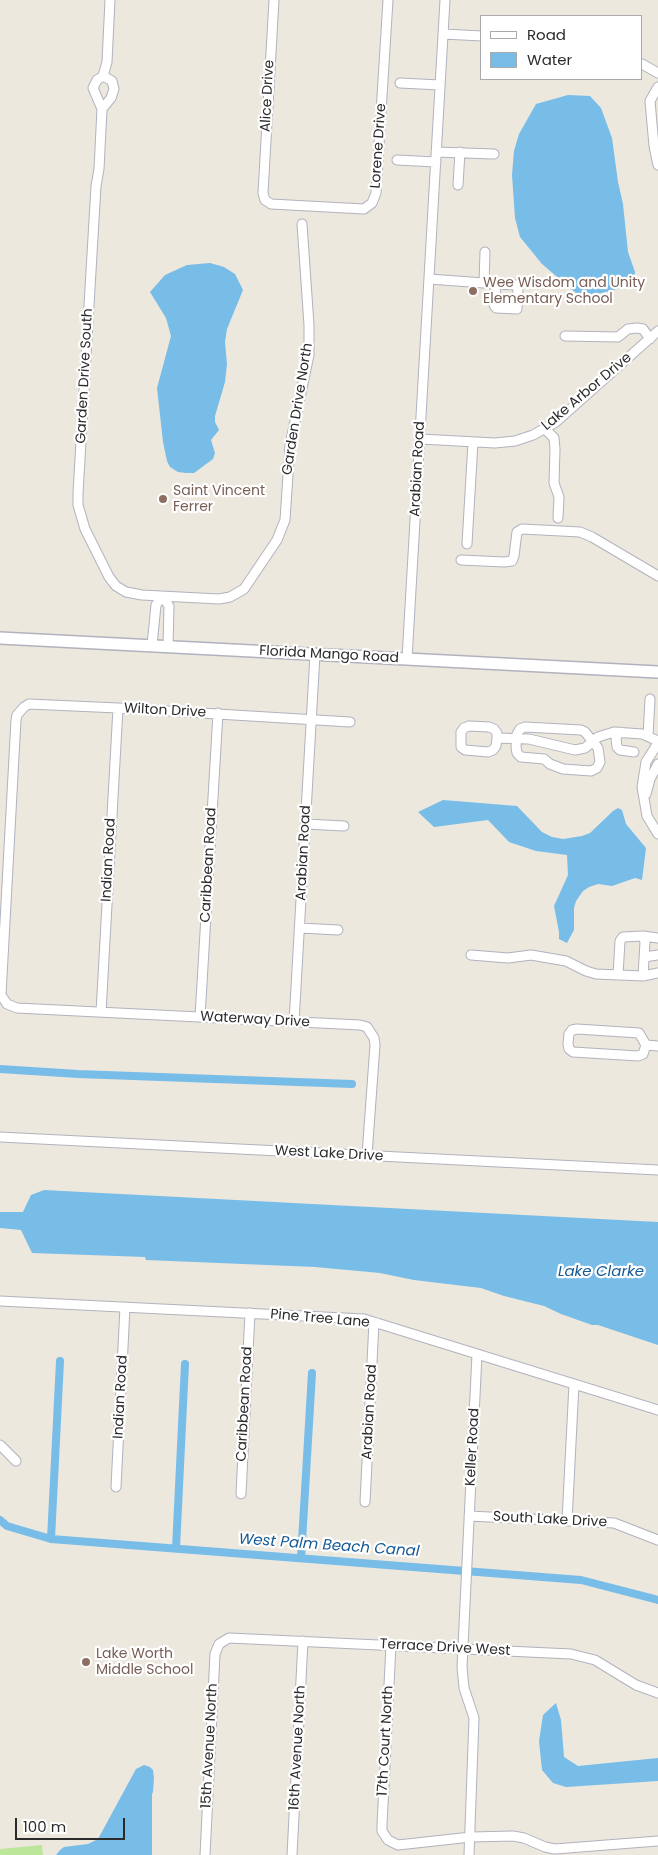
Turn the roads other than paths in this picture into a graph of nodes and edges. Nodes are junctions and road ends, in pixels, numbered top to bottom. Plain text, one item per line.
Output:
1 (110, 0) edge
2 (274, 0) edge
3 (388, 0) edge
4 (445, 0) edge
5 (443, 34) junction
6 (480, 36) edge
7 (643, 65) edge
8 (658, 73) edge
9 (103, 76) junction
10 (400, 83) dead end
11 (440, 85) junction
12 (658, 87) edge
13 (102, 108) junction
14 (436, 152) junction
15 (460, 152) junction
16 (494, 154) dead end
17 (397, 160) dead end
18 (436, 162) junction
19 (658, 164) edge
20 (458, 185) dead end
21 (263, 193) joint
22 (302, 224) dead end
23 (485, 252) dead end
24 (429, 280) junction
25 (484, 283) junction
26 (496, 284) junction
27 (658, 331) edge
28 (565, 336) dead end
29 (650, 339) junction
30 (545, 429) junction
31 (420, 439) junction
32 (473, 442) junction
33 (558, 518) dead end
34 (466, 544) dead end
35 (461, 560) dead end
36 (658, 576) edge
37 (162, 596) junction
38 (0, 638) edge
39 (152, 646) junction
40 (168, 646) junction
41 (315, 654) junction
42 (407, 659) junction
43 (658, 672) edge
44 (650, 698) dead end
45 (118, 708) junction
46 (218, 713) junction
47 (312, 720) junction
48 (350, 722) dead end
49 (618, 732) junction
50 (648, 736) junction
51 (497, 738) dead end
52 (516, 739) junction
53 (593, 740) junction
54 (658, 742) edge
55 (634, 752) dead end
56 (658, 764) edge
57 (644, 799) junction
58 (306, 824) junction
59 (344, 826) dead end
60 (658, 834) edge
61 (300, 928) junction
62 (338, 930) dead end
63 (643, 936) junction
64 (658, 938) edge
65 (471, 955) dead end
66 (658, 955) edge
67 (644, 957) junction
68 (658, 973) edge
69 (618, 975) junction
70 (643, 976) junction
71 (11, 1006) joint
72 (101, 1012) junction
73 (200, 1017) junction
74 (294, 1022) junction
75 (646, 1045) junction
76 (658, 1046) edge
77 (0, 1137) edge
78 (367, 1156) junction
79 (658, 1170) edge
80 (0, 1301) edge
81 (125, 1307) junction
82 (250, 1313) junction
83 (374, 1322) junction
84 (478, 1354) junction
85 (574, 1384) junction
86 (658, 1410) edge
87 (0, 1445) edge
88 (16, 1461) dead end
89 (116, 1487) dead end
90 (241, 1494) dead end
91 (365, 1502) dead end
92 (469, 1516) junction
93 (567, 1520) junction
94 (658, 1532) edge
95 (658, 1540) edge
96 (223, 1640) joint
97 (303, 1641) junction
98 (391, 1645) junction
99 (463, 1649) junction
100 (658, 1693) edge
101 (470, 1837) junction
102 (658, 1841) edge
103 (204, 1855) edge
104 (292, 1855) edge
105 (469, 1855) edge

1 - 9 street, Garden Drive South
2 - 21 street, Alice Drive
3 - 21 street, Lorene Drive
4 - 5 street, Arabian Road
5 - 6 street
5 - 11 street, Arabian Road
7 - 8 street
9 - 13 street, Garden Drive South
9 - 13 street, Garden Drive South
10 - 11 street
11 - 14 street, Arabian Road
12 - 19 street
13 - 37 street, Garden Drive South
14 - 15 street
14 - 18 street, Arabian Road
15 - 16 street
15 - 20 street
17 - 18 street
18 - 24 street, Arabian Road
22 - 37 street, Garden Drive North
23 - 25 street
24 - 25 street
24 - 31 street, Arabian Road
25 - 26 street
26 - 26 street
27 - 29 street, Lake Arbor Drive
28 - 29 street
29 - 30 street, Lake Arbor Drive
30 - 32 street, Lake Arbor Drive
30 - 33 street
31 - 32 street, Lake Arbor Drive
31 - 42 street, Arabian Road
32 - 34 street
35 - 36 street
37 - 39 street
37 - 40 street
38 - 39 street, Florida Mango Road
39 - 40 street, Florida Mango Road
40 - 41 street, Florida Mango Road
41 - 42 street, Florida Mango Road
41 - 47 street, Arabian Road
42 - 43 street, Florida Mango Road
44 - 50 street
45 - 46 street, Wilton Drive
45 - 71 street, Wilton Drive
45 - 72 street, Indian Road
46 - 47 street, Wilton Drive
46 - 73 street, Caribbean Road
47 - 48 street, Wilton Drive
47 - 58 street, Arabian Road
49 - 50 street
49 - 53 street
49 - 55 street
50 - 54 street
51 - 52 street
52 - 53 street
52 - 53 street
52 - 53 street
54 - 57 street
56 - 57 street
57 - 60 street
58 - 59 street
58 - 61 street, Arabian Road
61 - 62 street
61 - 74 street, Arabian Road
63 - 64 street
63 - 67 street
63 - 69 street
65 - 69 street
66 - 67 street
67 - 70 street
68 - 70 street
69 - 70 street
71 - 72 street, Waterway Drive
72 - 73 street, Waterway Drive
73 - 74 street, Waterway Drive
74 - 78 street, Waterway Drive
75 - 75 street
75 - 76 street
77 - 78 street, West Lake Drive
78 - 79 street, West Lake Drive
80 - 81 street, Pine Tree Lane
81 - 82 street, Pine Tree Lane
81 - 89 street, Indian Road
82 - 83 street, Pine Tree Lane
82 - 90 street, Caribbean Road
83 - 84 street, Pine Tree Lane
83 - 91 street, Arabian Road
84 - 85 street, Pine Tree Lane
84 - 92 street, Keller Road
85 - 86 street, Pine Tree Lane
85 - 93 street
87 - 88 street
92 - 93 street, South Lake Drive
92 - 99 street, Keller Road
93 - 95 street, South Lake Drive
94 - 95 street
96 - 97 street, Terrace Drive West
96 - 103 street, 15th Avenue North
97 - 98 street, Terrace Drive West
97 - 104 street, 16th Avenue North
98 - 99 street, Terrace Drive West
98 - 101 street, 17th Court North
99 - 100 street, Terrace Drive West
99 - 101 street, Keller Road
101 - 102 street
101 - 105 street, Keller Road

